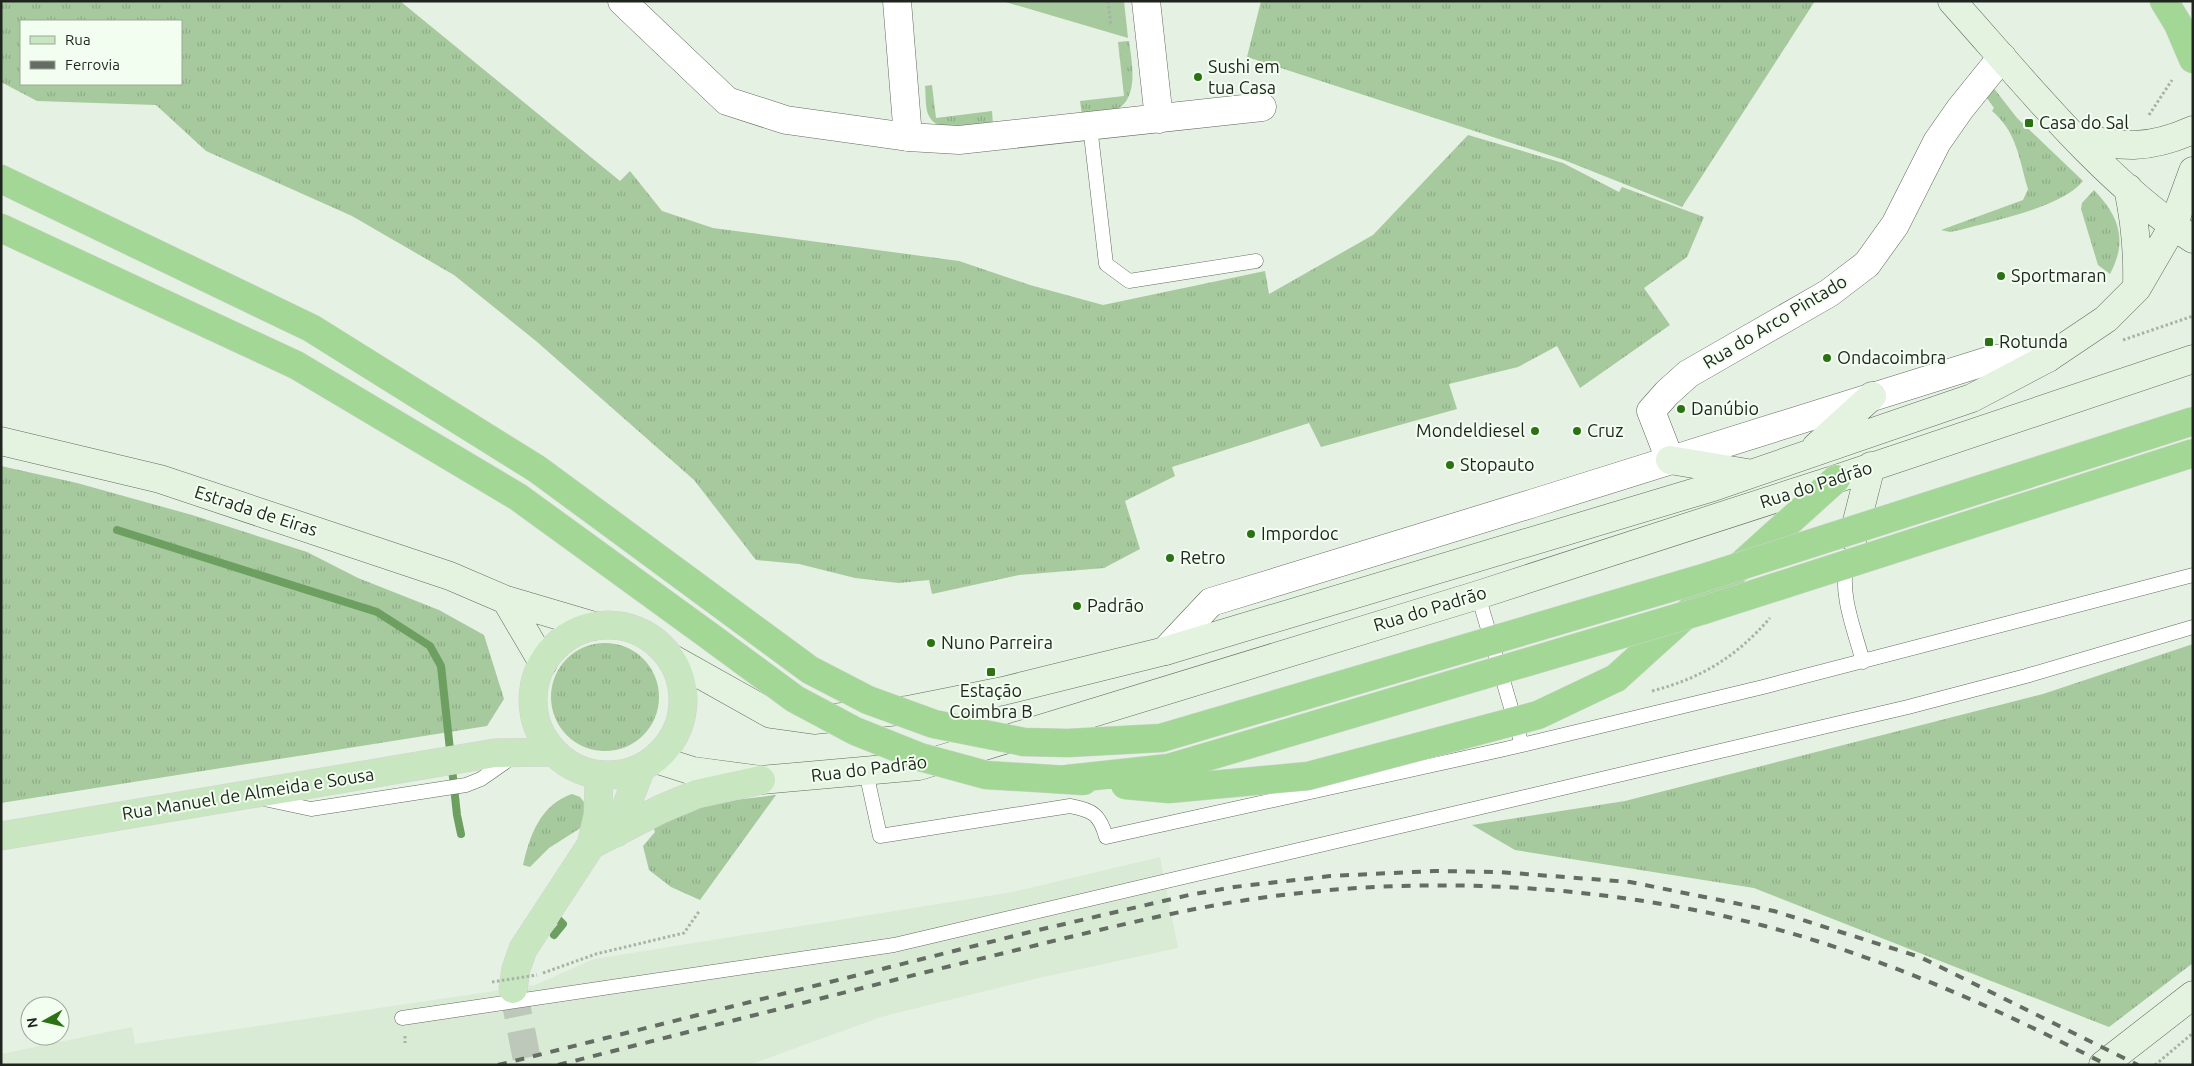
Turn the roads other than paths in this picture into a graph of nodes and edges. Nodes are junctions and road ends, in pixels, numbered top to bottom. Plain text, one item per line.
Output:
1 (622, 1) edge
2 (897, 1) edge
3 (1146, 1) edge
4 (1952, 1) edge
5 (2164, 1) edge
6 (2002, 57) junction
7 (2193, 59) edge
8 (1262, 107) dead end
9 (1159, 119) junction
10 (1090, 126) junction
11 (2193, 130) edge
12 (2074, 136) junction
13 (908, 137) junction
14 (2193, 171) edge
15 (1, 180) edge
16 (2128, 188) junction
17 (1, 228) edge
18 (2183, 232) edge
19 (1256, 261) dead end
20 (2137, 288) junction
21 (2048, 358) junction
22 (2193, 359) edge
23 (1872, 396) junction
24 (2193, 421) edge
25 (2193, 434) edge
26 (1, 441) edge
27 (2193, 453) edge
28 (1807, 455) junction
29 (1670, 460) junction
30 (1871, 466) junction
31 (1751, 474) junction
32 (1836, 479) junction
33 (1853, 536) junction
34 (2193, 576) edge
35 (1478, 595) junction
36 (506, 600) junction
37 (594, 626) junction
38 (2193, 627) edge
39 (1165, 651) junction
40 (671, 658) junction
41 (1863, 662) junction
42 (543, 663) junction
43 (536, 717) junction
44 (1522, 745) junction
45 (552, 752) junction
46 (493, 760) junction
47 (648, 763) junction
48 (866, 772) junction
49 (599, 775) junction
50 (1067, 779) junction
51 (760, 780) junction
52 (616, 833) junction
53 (1, 836) edge
54 (591, 845) junction
55 (503, 986) road end
56 (2193, 995) edge
57 (402, 1018) dead end
58 (2103, 1065) edge

1 - 13 street
2 - 13 street
3 - 9 street
4 - 6 main road
5 - 7 highway
6 - 12 main road
6 - 29 street, Rua do Arco Pintado
8 - 9 street
9 - 10 street
10 - 13 street
10 - 19 lane
11 - 12 main road
12 - 16 main road
14 - 18 main road, Rua do Padrão
15 - 24 highway, bridge
16 - 18 main road
16 - 20 main road
17 - 50 highway, bridge
18 - 20 main road, Rua do Padrão
20 - 21 main road, Rua do Padrão
21 - 23 street
21 - 28 main road, Rua do Padrão
22 - 30 main road, Rua do Padrão
23 - 28 main road
23 - 29 street
25 - 33 lane
26 - 36 main road, Estrada de Eiras
27 - 50 highway, bridge
28 - 31 main road, Rua do Padrão
29 - 31 main road
29 - 39 street
30 - 32 main road, Rua do Padrão
30 - 33 main road
31 - 39 main road, Rua do Padrão
32 - 35 main road, Rua do Padrão
32 - 50 highway, bridge
33 - 41 lane
34 - 41 lane
35 - 44 lane
35 - 48 main road, Rua do Padrão
36 - 37 main road, Estrada de Eiras
36 - 42 main road
37 - 40 main road
37 - 42 main road
38 - 57 lane
39 - 40 main road, Rua do Padrão
40 - 47 main road
41 - 44 lane
42 - 43 main road
43 - 45 main road
43 - 46 main road
44 - 48 lane
45 - 46 main road, Rua Manuel de Almeida e Sousa
45 - 49 main road
46 - 53 main road, Rua Manuel de Almeida e Sousa
47 - 49 main road
47 - 51 main road, Rua do Padrão
47 - 52 main road
48 - 51 main road, Rua do Padrão
49 - 54 main road
51 - 52 main road
52 - 54 main road
54 - 55 main road
56 - 58 main road

